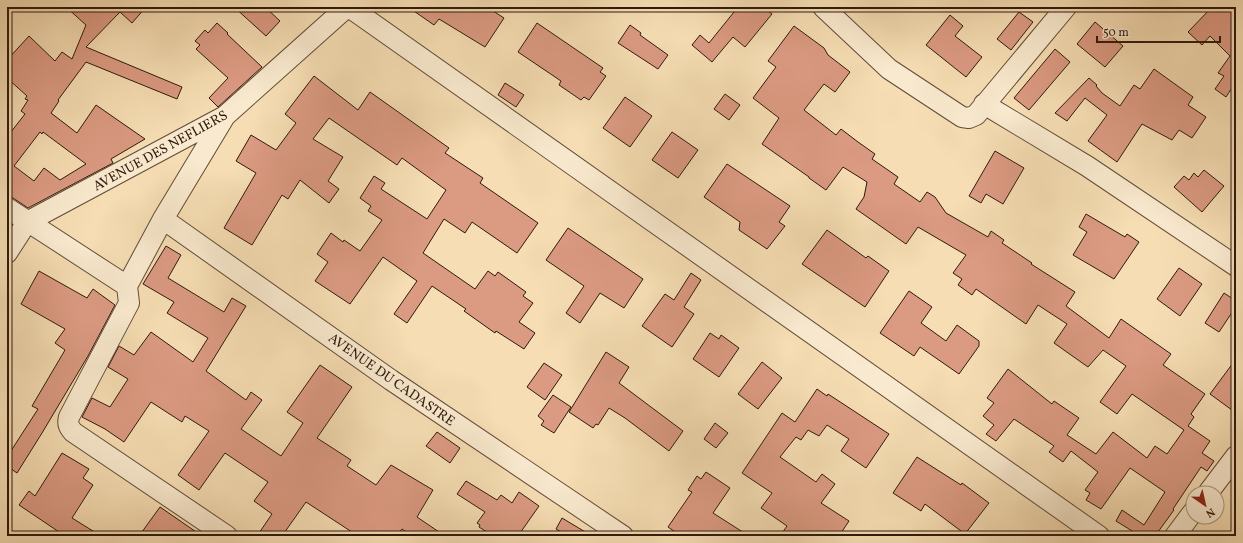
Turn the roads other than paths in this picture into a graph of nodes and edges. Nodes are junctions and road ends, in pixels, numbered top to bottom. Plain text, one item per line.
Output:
1 (348, 7) edge
2 (823, 7) edge
3 (1066, 7) edge
4 (984, 104) junction
5 (225, 116) junction
6 (7, 208) edge
7 (162, 219) junction
8 (27, 222) junction
9 (7, 253) edge
10 (1236, 266) edge
11 (127, 286) junction
12 (1236, 456) edge
13 (1214, 485) edge
14 (1185, 523) edge
15 (227, 536) edge
16 (623, 536) edge
17 (1099, 536) edge
18 (1175, 536) edge

1 - 5 street, AVENUE DES NEFLIERS
1 - 17 street
2 - 4 street
3 - 4 street
4 - 10 street
5 - 7 street
5 - 8 street, AVENUE DES NEFLIERS
6 - 8 street
7 - 11 street
7 - 16 street, AVENUE DU CADASTRE
8 - 9 street, AVENUE DES NEFLIERS
8 - 11 street
11 - 15 street
12 - 13 street
14 - 18 street

